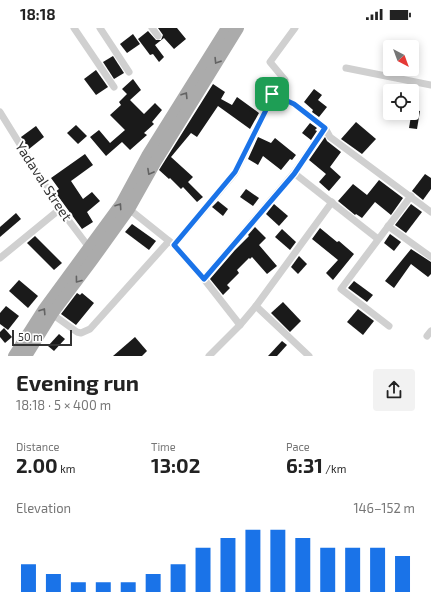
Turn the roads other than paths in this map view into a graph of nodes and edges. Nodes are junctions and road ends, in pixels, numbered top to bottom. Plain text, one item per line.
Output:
1 (74, 28) edge
2 (100, 28) edge
3 (152, 28) edge
4 (227, 28) edge
5 (238, 28) edge
6 (294, 28) edge
7 (158, 36) dead end
8 (346, 68) dead end
9 (129, 72) dead end
10 (431, 84) edge
11 (114, 87) dead end
12 (272, 94) junction
13 (294, 104) joint
14 (0, 112) edge
15 (3, 123) edge
16 (325, 128) junction
17 (294, 174) junction
18 (411, 196) junction
19 (332, 202) junction
20 (60, 209) junction
21 (129, 209) junction
22 (431, 212) edge
23 (388, 226) junction
24 (378, 239) junction
25 (171, 243) junction
26 (93, 251) junction
27 (431, 257) edge
28 (0, 258) edge
29 (204, 279) junction
30 (256, 306) junction
31 (52, 314) junction
32 (240, 325) junction
33 (389, 326) dead end
34 (14, 356) edge
35 (26, 356) edge
36 (208, 356) edge
37 (309, 356) edge

1 - 11 street
2 - 9 street
3 - 7 street
26 -> 4 main road
5 -> 21 main road
6 - 12 street
8 - 10 street
12 - 13 lane
12 - 25 street
13 - 16 street
14 - 15 street, Yadaval Street
15 - 20 street, Yadaval Street
16 - 17 street
16 - 18 street
17 - 19 street
17 - 29 street
18 - 22 street
18 - 23 street
19 - 24 street
19 - 30 street
20 - 26 street, Yadaval Street
20 - 28 street
21 - 25 street
21 - 26 main road
23 - 24 street
23 - 27 street
24 - 33 street
25 - 29 street
25 - 31 street
26 -> 31 main road
34 -> 26 main road
29 - 32 street
30 - 32 street
30 - 37 street
31 - 35 main road
32 - 36 street

